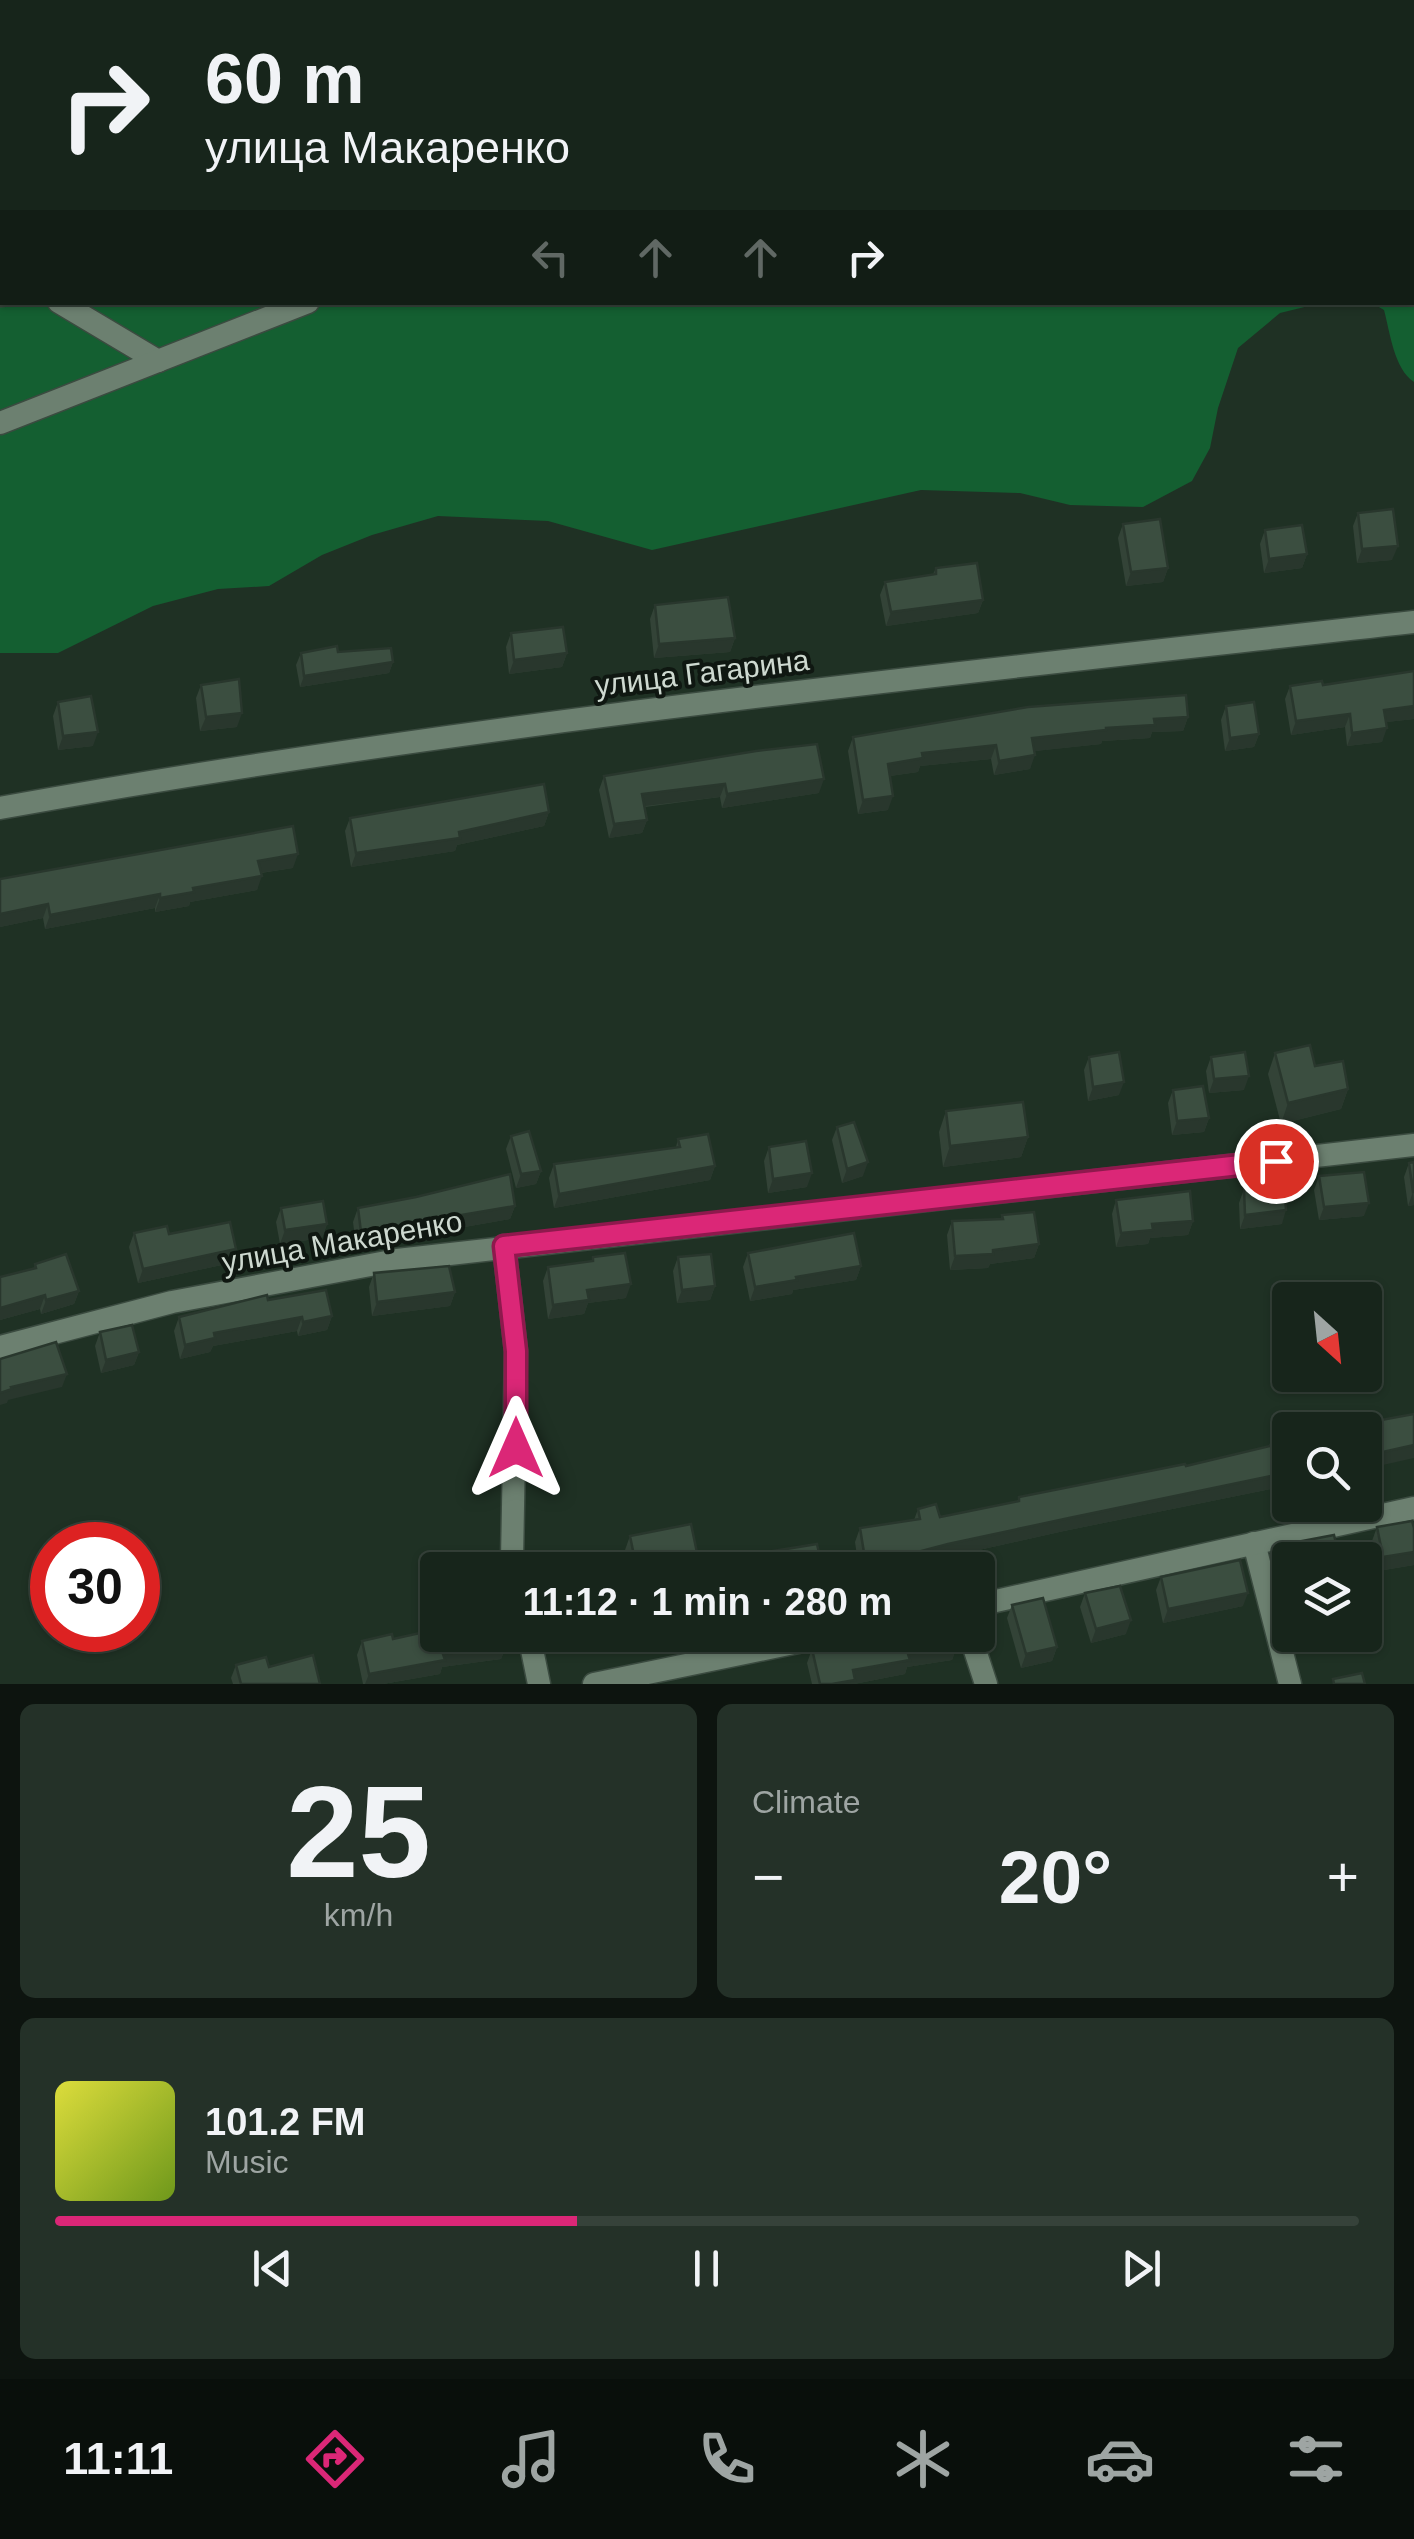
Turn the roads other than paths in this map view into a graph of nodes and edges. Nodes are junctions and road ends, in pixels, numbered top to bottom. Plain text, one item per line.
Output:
1 (64, 305) edge
2 (300, 305) edge
3 (158, 361) junction
4 (0, 423) edge
5 (1414, 622) edge
6 (0, 808) edge
7 (1414, 1145) edge
8 (504, 1246) junction
9 (0, 1346) edge
10 (1414, 1508) edge
11 (1254, 1543) junction
12 (512, 1552) edge
13 (995, 1601) edge
14 (532, 1652) edge
15 (749, 1652) edge
16 (976, 1652) edge
17 (539, 1684) edge
18 (594, 1684) edge
19 (986, 1684) edge
20 (1290, 1684) edge

1 - 3 street
2 - 3 street
3 - 4 street
5 - 6 street, улица Гагарина
7 - 8 street, улица Макаренко
8 - 9 street, улица Макаренко
8 - 12 street
10 - 11 street
11 - 13 street
11 - 20 street
14 - 17 street
15 - 18 street
16 - 19 street

